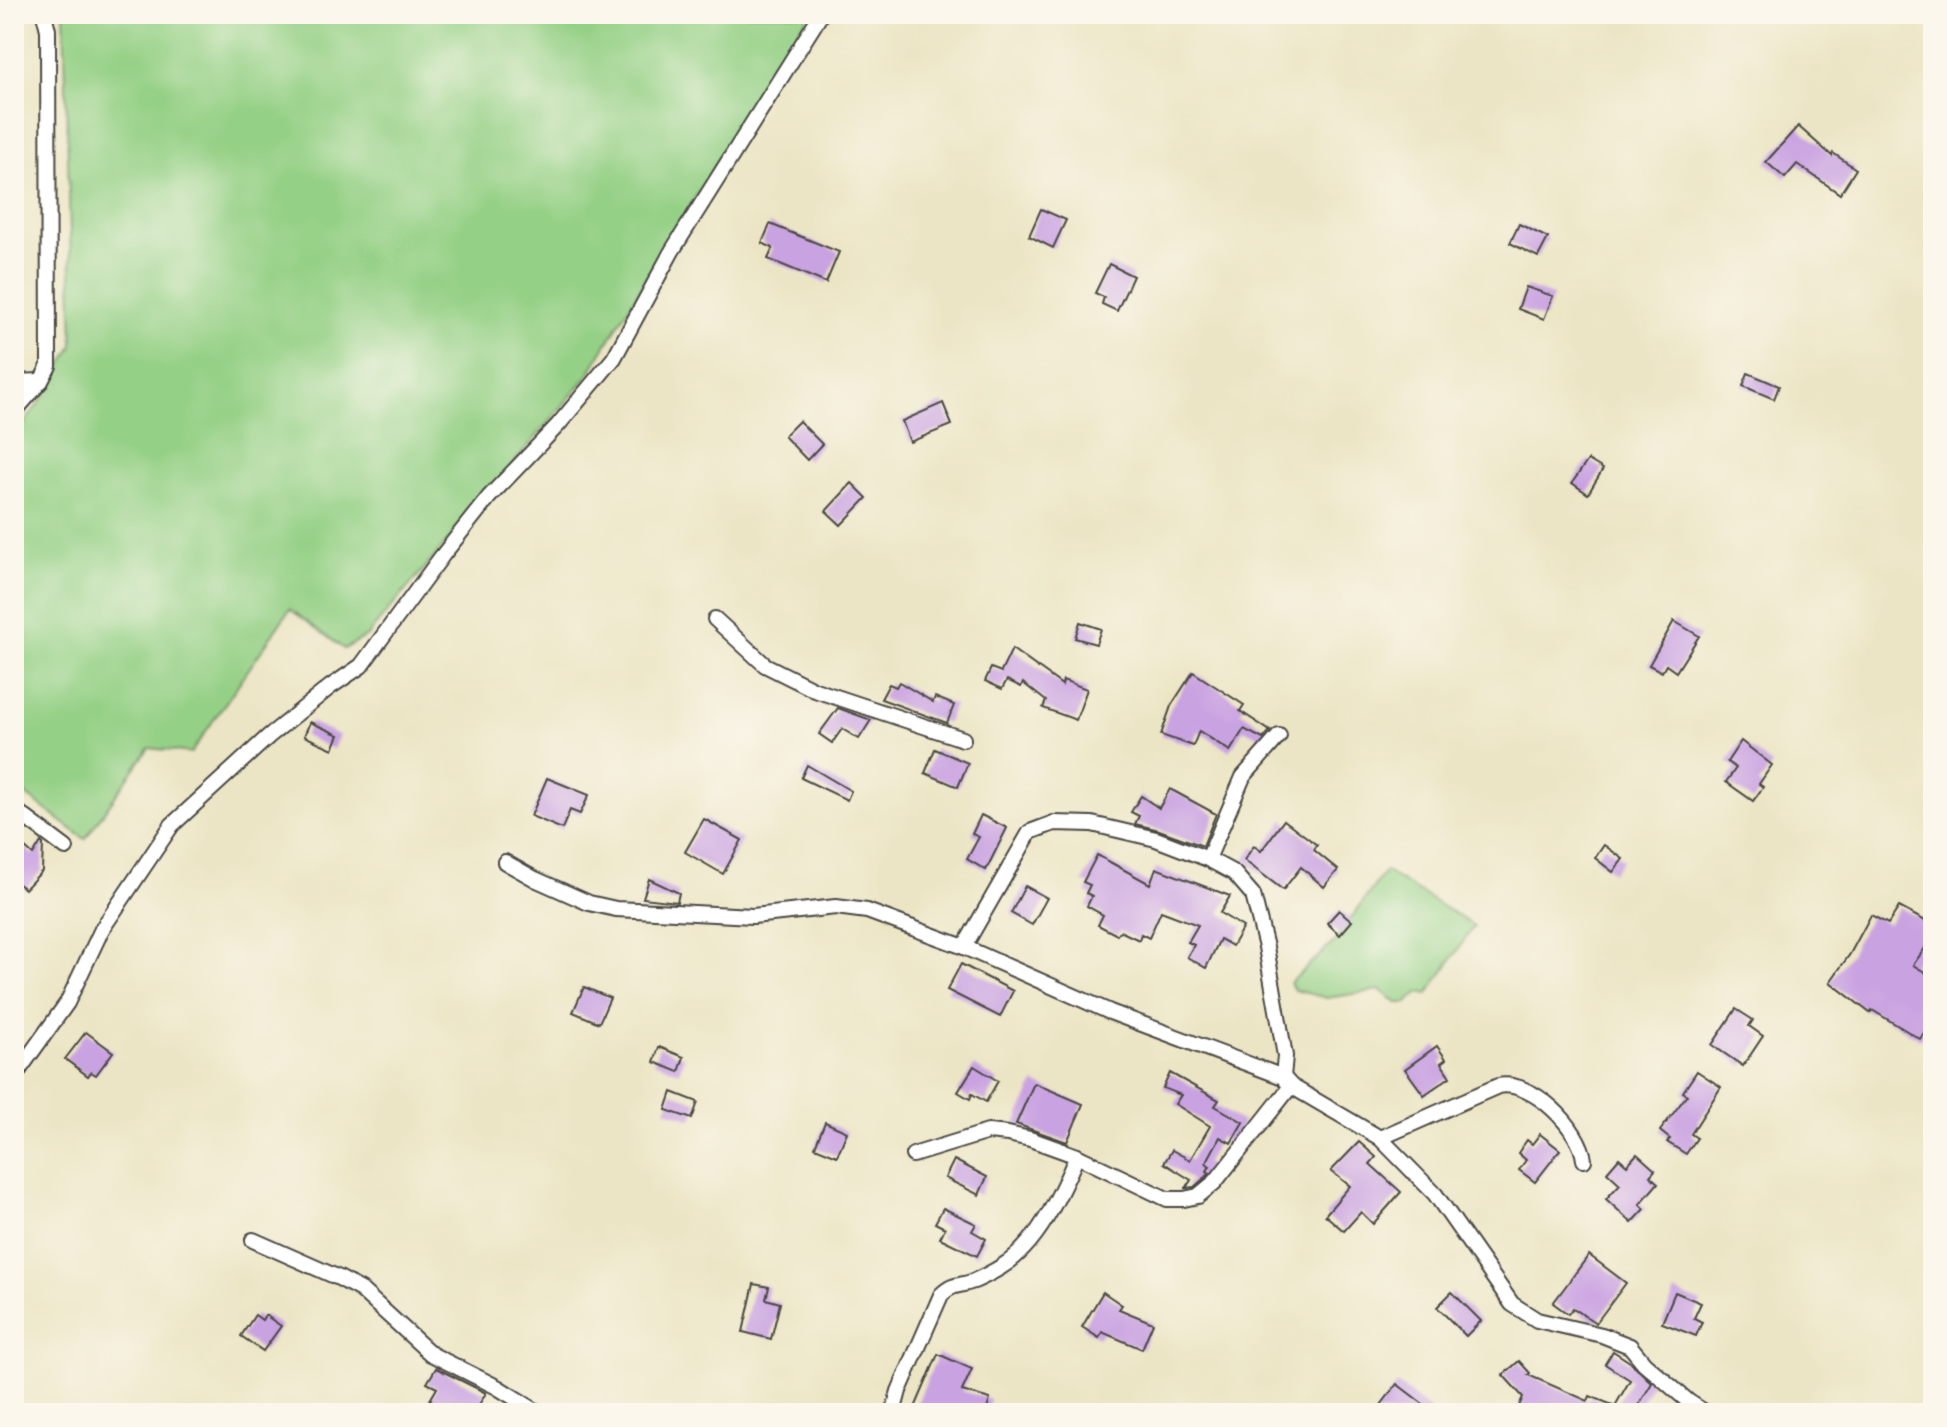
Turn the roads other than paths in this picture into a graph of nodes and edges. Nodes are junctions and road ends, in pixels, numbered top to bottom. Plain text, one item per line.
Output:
1 (44, 14) edge
2 (821, 14) edge
3 (41, 381) junction
4 (14, 382) edge
5 (14, 412) edge
6 (715, 619) dead end
7 (1279, 736) dead end
8 (963, 739) dead end
9 (14, 809) edge
10 (66, 848) dead end
11 (1208, 859) junction
12 (505, 862) dead end
13 (964, 947) junction
14 (14, 1077) edge
15 (1287, 1082) junction
16 (1380, 1138) junction
17 (913, 1155) dead end
18 (1077, 1156) junction
19 (1584, 1160) dead end
20 (253, 1240) dead end
21 (539, 1413) edge
22 (893, 1413) edge
23 (1706, 1413) edge

1 - 3 street
2 - 14 street
3 - 4 street
3 - 5 street
6 - 8 street
7 - 11 street
9 - 10 street
11 - 13 street
11 - 15 street
12 - 13 street
13 - 15 street
15 - 16 street
15 - 18 street
16 - 19 street
16 - 23 street
17 - 18 street
18 - 22 street
20 - 21 street

